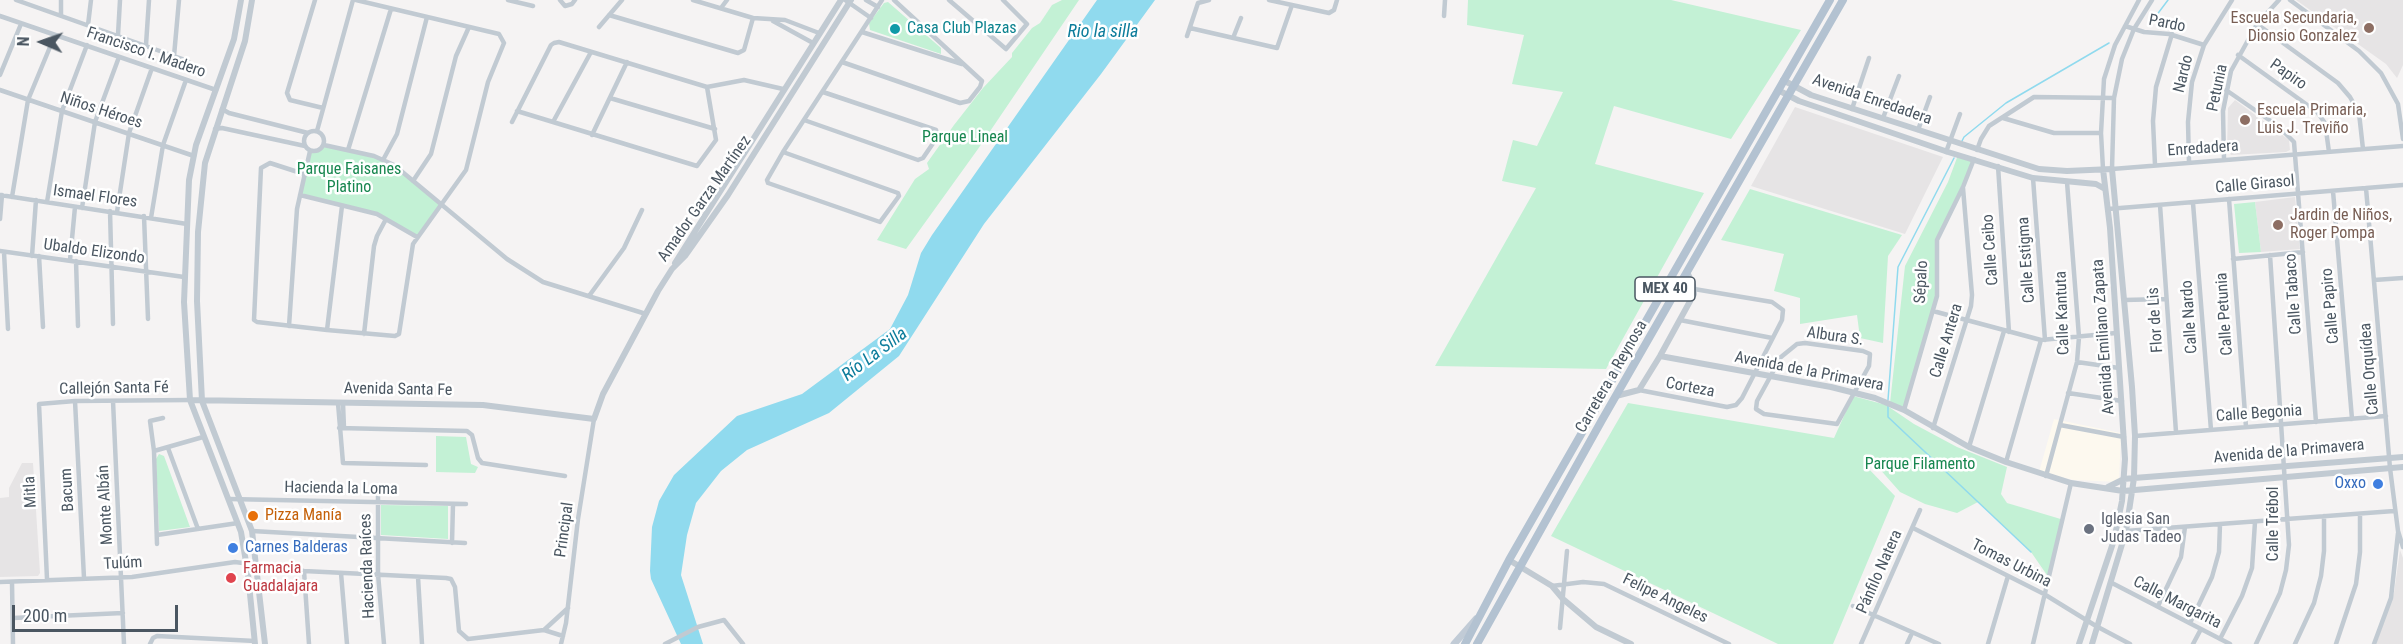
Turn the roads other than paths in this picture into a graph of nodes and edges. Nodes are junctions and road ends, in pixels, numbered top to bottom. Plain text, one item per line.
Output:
1 (16, 0) edge
2 (62, 0) edge
3 (91, 0) edge
4 (120, 0) edge
5 (149, 0) edge
6 (179, 0) edge
7 (241, 0) edge
8 (252, 0) edge
9 (315, 0) edge
10 (354, 0) edge
11 (508, 0) edge
12 (560, 0) edge
13 (575, 0) edge
14 (622, 0) edge
15 (693, 0) edge
16 (727, 0) edge
17 (866, 0) edge
18 (882, 0) edge
19 (894, 0) edge
20 (949, 0) edge
21 (1003, 0) edge
22 (1209, 0) edge
23 (1269, 0) edge
24 (1337, 0) edge
25 (1444, 0) edge
26 (1830, 0) edge
27 (1844, 0) edge
28 (2139, 0) edge
29 (2152, 0) edge
30 (2232, 0) edge
31 (2279, 0) edge
32 (2290, 0) edge
33 (846, 1) edge
34 (31, 2) edge
35 (522, 2) edge
36 (1292, 5) junction
37 (533, 6) dead end
38 (878, 7) junction
39 (721, 8) junction
40 (391, 9) junction
41 (61, 15) junction
42 (609, 15) junction
43 (0, 16) edge
44 (1444, 16) dead end
45 (427, 17) junction
46 (753, 18) junction
47 (871, 18) junction
48 (1241, 18) dead end
49 (773, 21) junction
50 (21, 24) junction
51 (2257, 24) junction
52 (88, 25) junction
53 (2125, 26) junction
54 (469, 27) junction
55 (599, 27) dead end
56 (1190, 28) junction
57 (2134, 29) junction
58 (862, 32) junction
59 (819, 33) junction
60 (2172, 34) junction
61 (55, 35) junction
62 (118, 35) junction
63 (1187, 36) dead end
64 (1233, 38) junction
65 (813, 43) junction
66 (87, 45) junction
67 (146, 45) junction
68 (2204, 45) junction
69 (591, 52) junction
70 (2238, 55) junction
71 (174, 56) junction
72 (119, 57) junction
73 (1869, 58) dead end
74 (188, 61) dead end
75 (627, 62) junction
76 (842, 63) junction
77 (964, 65) junction
78 (152, 68) junction
79 (0, 75) edge
80 (1899, 76) dead end
81 (186, 80) junction
82 (1783, 80) junction
83 (707, 87) junction
84 (1793, 87) junction
85 (783, 89) junction
86 (0, 90) edge
87 (216, 90) junction
88 (1778, 90) junction
89 (2226, 90) junction
90 (822, 92) junction
91 (1788, 96) junction
92 (1930, 97) dead end
93 (610, 98) junction
94 (2103, 98) junction
95 (2114, 98) junction
96 (28, 100) junction
97 (323, 108) junction
98 (222, 109) junction
99 (1852, 109) junction
100 (62, 111) junction
101 (517, 111) junction
102 (1960, 114) dead end
103 (1883, 118) junction
104 (2003, 118) junction
105 (804, 120) junction
106 (95, 122) junction
107 (512, 122) dead end
108 (553, 122) junction
109 (276, 125) junction
110 (215, 129) junction
111 (715, 129) junction
112 (1918, 130) junction
113 (317, 131) junction
114 (129, 133) junction
115 (308, 133) junction
116 (2101, 133) junction
117 (592, 135) junction
118 (272, 139) junction
119 (2403, 139) edge
120 (1953, 142) junction
121 (163, 145) junction
122 (324, 145) junction
123 (305, 146) junction
124 (2403, 146) edge
125 (1973, 148) junction
126 (2363, 149) junction
127 (348, 150) junction
128 (309, 151) junction
129 (783, 152) junction
130 (1947, 152) junction
131 (2329, 152) junction
132 (2295, 154) junction
133 (194, 156) junction
134 (1970, 158) junction
135 (383, 160) junction
136 (2224, 160) junction
137 (2189, 162) junction
138 (2155, 165) junction
139 (1998, 166) junction
140 (2103, 169) junction
141 (2112, 169) junction
142 (304, 174) junction
143 (2032, 178) junction
144 (189, 180) junction
145 (413, 181) junction
146 (2067, 182) junction
147 (2403, 185) edge
148 (1963, 187) junction
149 (2366, 188) junction
150 (2105, 189) junction
151 (2333, 191) junction
152 (201, 194) junction
153 (2298, 194) junction
154 (1, 195) edge
155 (300, 195) junction
156 (12, 196) junction
157 (2229, 199) junction
158 (36, 200) junction
159 (47, 202) junction
160 (2193, 203) junction
161 (441, 204) junction
162 (342, 206) junction
163 (2160, 206) junction
164 (75, 207) junction
165 (82, 208) junction
166 (2108, 209) junction
167 (2117, 209) junction
168 (642, 210) dead end
169 (110, 211) junction
170 (117, 212) junction
171 (144, 216) junction
172 (151, 218) junction
173 (0, 219) edge
174 (386, 219) junction
175 (187, 224) junction
176 (417, 237) junction
177 (2, 252) edge
178 (2303, 252) junction
179 (2270, 255) junction
180 (32, 256) junction
181 (39, 256) junction
182 (2233, 259) junction
183 (70, 260) junction
184 (76, 261) junction
185 (111, 267) junction
186 (672, 269) junction
187 (145, 272) junction
188 (1688, 274) junction
189 (184, 277) junction
190 (2403, 278) edge
191 (2374, 280) junction
192 (1694, 289) junction
193 (589, 296) junction
194 (2166, 299) junction
195 (2124, 300) junction
196 (1934, 311) junction
197 (646, 314) junction
198 (148, 319) dead end
199 (1680, 320) junction
200 (1966, 320) junction
201 (112, 324) dead end
202 (78, 326) dead end
203 (289, 326) junction
204 (43, 327) dead end
205 (8, 329) dead end
206 (327, 330) junction
207 (2007, 331) junction
208 (2116, 333) junction
209 (364, 334) junction
210 (2079, 337) junction
211 (1772, 338) junction
212 (2043, 340) junction
213 (198, 342) junction
214 (186, 343) junction
215 (1660, 356) junction
216 (2077, 362) junction
217 (2120, 368) junction
218 (1754, 374) junction
219 (1768, 376) junction
220 (1608, 386) junction
221 (1639, 390) junction
222 (1855, 392) junction
223 (2068, 393) junction
224 (1616, 396) junction
225 (190, 400) junction
226 (75, 401) junction
227 (113, 401) junction
228 (202, 401) junction
229 (2122, 401) junction
230 (340, 403) junction
231 (39, 404) joint
232 (1904, 410) junction
233 (2386, 416) junction
234 (163, 418) dead end
235 (594, 419) junction
236 (2352, 419) junction
237 (1602, 420) junction
238 (2316, 422) junction
239 (2282, 424) junction
240 (2060, 425) junction
241 (2246, 427) junction
242 (341, 428) junction
243 (1933, 428) junction
244 (2211, 430) junction
245 (2176, 432) junction
246 (203, 436) junction
247 (2135, 436) junction
248 (2124, 437) junction
249 (1969, 447) junction
250 (168, 448) junction
251 (154, 451) junction
252 (2403, 457) edge
253 (2389, 458) junction
254 (2006, 462) junction
255 (426, 465) dead end
256 (2285, 466) junction
257 (2403, 467) edge
258 (2390, 468) junction
259 (566, 476) dead end
260 (2046, 476) junction
261 (2134, 478) junction
262 (2286, 478) junction
263 (2124, 480) junction
264 (2071, 483) junction
265 (378, 487) dead end
266 (2107, 487) junction
267 (2122, 491) junction
268 (2132, 491) junction
269 (229, 499) junction
270 (241, 499) junction
271 (377, 501) junction
272 (453, 504) junction
273 (466, 504) dead end
274 (1920, 510) dead end
275 (2394, 511) junction
276 (2360, 514) junction
277 (2324, 516) junction
278 (2289, 519) junction
279 (2255, 522) junction
280 (238, 523) junction
281 (2220, 524) junction
282 (2185, 527) junction
283 (1913, 528) junction
284 (198, 529) junction
285 (252, 531) junction
286 (2126, 531) junction
287 (2398, 531) junction
288 (157, 535) junction
289 (377, 538) junction
290 (452, 543) junction
291 (465, 543) dead end
292 (157, 544) dead end
293 (2403, 547) edge
294 (1567, 551) dead end
295 (1509, 560) junction
296 (246, 562) junction
297 (257, 564) junction
298 (1520, 567) junction
299 (304, 571) junction
300 (341, 573) junction
301 (378, 574) junction
302 (2008, 576) junction
303 (121, 577) junction
304 (418, 577) junction
305 (84, 578) junction
306 (47, 579) junction
307 (0, 582) edge
308 (12, 582) junction
309 (1565, 583) junction
310 (2112, 584) junction
311 (1552, 586) junction
312 (2044, 594) junction
313 (1563, 599) junction
314 (1853, 606) dead end
315 (2158, 606) junction
316 (568, 608) junction
317 (123, 613) junction
318 (1874, 615) junction
319 (13, 618) junction
320 (1478, 618) junction
321 (2087, 620) junction
322 (2190, 622) junction
323 (2096, 626) junction
324 (1560, 628) dead end
325 (2201, 629) junction
326 (544, 630) junction
327 (1912, 633) junction
328 (489, 636) junction
329 (563, 636) junction
330 (2220, 639) junction
331 (255, 642) edge
332 (13, 644) edge
333 (124, 644) edge
334 (150, 644) edge
335 (265, 644) edge
336 (309, 644) edge
337 (347, 644) edge
338 (384, 644) edge
339 (422, 644) edge
340 (487, 644) edge
341 (561, 644) edge
342 (665, 644) edge
343 (743, 644) edge
344 (1454, 644) edge
345 (1465, 644) edge
346 (1477, 644) edge
347 (1631, 644) edge
348 (1729, 644) edge
349 (1861, 644) edge
350 (1907, 644) edge
351 (1939, 644) edge
352 (1988, 644) edge
353 (2032, 644) edge
354 (2079, 644) edge
355 (2092, 644) edge
356 (2130, 644) edge
357 (2193, 644) edge
358 (2230, 644) edge
359 (2256, 644) edge
360 (2295, 644) edge
361 (2336, 644) edge
362 (2374, 644) edge

1 - 34 street
2 - 41 street
3 - 52 street
4 - 62 street
5 - 67 street
6 - 71 street
7 - 87 street
8 - 98 street
9 - 97 street
10 - 40 street
10 - 97 street
11 - 35 street
12 - 13 street
14 - 42 street
15 - 39 street
16 - 39 street
17 - 38 street
18 - 38 street
19 - 77 street
20 - 21 street
22 - 56 street
23 - 36 street
24 - 36 street
25 - 44 street
26 - 82 main road, Carretera a Reynosa / MEX 40
27 - 84 main road, Carretera a Reynosa / MEX 40
28 - 53 street, Avenida Emiliano Zapata
29 - 57 street, Avenida Emiliano Zapata
30 - 68 street, Nardo
31 - 51 street, Petunia
32 - 119 street
33 - 47 street
33 - 59 street, Amador Garza Martínez
33 - 186 street, Amador Garza Martínez
34 - 41 street
35 - 37 street
36 - 64 street
38 - 47 street
39 - 46 street
40 - 45 street
40 - 127 street
41 - 52 street
42 - 46 street
42 - 55 street
43 - 50 street, Francisco I. Madero
45 - 54 street
45 - 135 street
46 - 49 street
47 - 58 street
48 - 64 street
49 - 59 street
49 - 65 street
50 - 61 street, Francisco I. Madero
50 - 79 street
51 - 70 street, Petunia
51 - 126 street
52 - 62 street
53 - 57 street, Pardo
53 - 94 street, Avenida Emiliano Zapata
54 - 145 street
54 - 161 street
56 - 63 street
56 - 64 street
57 - 60 street, Pardo
57 - 95 street, Avenida Emiliano Zapata
58 - 76 street
58 - 77 street
59 - 65 street, Amador Garza Martínez
60 - 68 street, Pardo
60 - 138 street
61 - 66 street, Francisco I. Madero
61 - 96 street
62 - 67 street
65 - 85 street, Amador Garza Martínez
66 - 72 street, Francisco I. Madero
66 - 100 street
67 - 71 street
68 - 137 street, Nardo
69 - 75 street
69 - 101 street
69 - 108 street
70 - 89 street, Petunia
70 - 131 street, Papiro
71 - 74 street
72 - 78 street, Francisco I. Madero
72 - 106 street
73 - 99 street
75 - 83 street
75 - 93 street
76 - 77 street
76 - 90 street
78 - 81 street, Francisco I. Madero
78 - 114 street
80 - 103 street
81 - 87 street, Francisco I. Madero
81 - 121 street
82 - 84 street, Avenida Enredadera
82 - 88 main road, Carretera a Reynosa / MEX 40
83 - 85 street
83 - 111 street
84 - 91 main road, Carretera a Reynosa / MEX 40
84 - 99 street, Avenida Enredadera
85 - 186 street, Amador Garza Martínez
86 - 96 street, Niños Héroes
87 - 133 street
88 - 91 street, Avenida Enredadera
88 - 220 main road, Carretera a Reynosa / MEX 40
89 - 132 street, Calle Tabaco
89 - 136 street, Petunia
90 - 105 street
90 - 105 street
91 - 130 street, Avenida Enredadera
91 - 188 main road, Carretera a Reynosa / MEX 40
92 - 112 street
93 - 111 street
93 - 117 street
94 - 95 street
94 - 104 street
94 - 116 street, Avenida Emiliano Zapata
95 - 141 street, Avenida Emiliano Zapata
96 - 100 street, Niños Héroes
96 - 156 street
97 - 113 street
98 - 109 street
98 - 110 street
99 - 103 street, Avenida Enredadera
100 - 106 street, Niños Héroes
100 - 159 street
101 - 107 street
101 - 108 street
102 - 120 street
103 - 112 street, Avenida Enredadera
104 - 116 street
104 - 125 street
105 - 129 street
106 - 114 street, Niños Héroes
106 - 165 street
108 - 117 street
109 - 115 street
109 - 118 street
110 - 118 street
110 - 152 street
111 - 117 street
112 - 120 street, Avenida Enredadera
113 - 115 street
113 - 122 street
114 - 121 street, Niños Héroes
114 - 170 street
115 - 123 street
116 - 140 street, Avenida Emiliano Zapata
118 - 123 street
120 - 125 street, Avenida Enredadera
120 - 130 street
121 - 133 street, Niños Héroes
121 - 172 street
122 - 127 street
122 - 128 street
123 - 128 street
124 - 126 street, Enredadera
125 - 134 street
125 - 140 street, Avenida Enredadera
126 - 131 street, Enredadera
127 - 135 street
128 - 142 street
129 - 129 street
130 - 134 street, Avenida Enredadera
131 - 132 street, Enredadera
132 - 136 street, Enredadera
132 - 153 street, Calle Tabaco
133 - 144 street
134 - 139 street, Avenida Enredadera
134 - 148 street, Sépalo
135 - 145 street
136 - 137 street, Enredadera
137 - 138 street, Enredadera
138 - 141 street, Enredadera
139 - 143 street, Avenida Enredadera
139 - 207 street, Calle Ceibo
140 - 141 street, Avenida Enredadera
140 - 150 street, Avenida Emiliano Zapata
141 - 167 street, Avenida Emiliano Zapata
142 - 155 street
142 - 203 street
143 - 146 street, Avenida Enredadera
143 - 212 street, Calle Estigma
144 - 152 street
144 - 175 street
145 - 161 street
146 - 150 street, Avenida Enredadera
146 - 210 street, Calle Kantuta
147 - 149 street, Calle Girasol
148 - 196 street, Sépalo
148 - 200 street, Calle Antera
149 - 151 street, Calle Girasol
149 - 191 street, Calle Orquídea
150 - 166 street, Avenida Emiliano Zapata
151 - 153 street, Calle Girasol
151 - 236 street, Calle Papiro
152 - 213 street
153 - 157 street, Calle Girasol
153 - 178 street, Calle Tabaco
154 - 156 street, Ismael Flores
154 - 173 street
155 - 162 street
155 - 203 street
156 - 158 street, Ismael Flores
157 - 160 street, Calle Girasol
157 - 182 street, Calle Petunia
158 - 159 street, Ismael Flores
158 - 180 street
159 - 164 street, Ismael Flores
160 - 163 street, Calle Girasol
160 - 244 street, Calle Nardo
161 - 176 street
161 - 193 street
162 - 174 street
162 - 206 street
163 - 167 street, Calle Girasol
163 - 194 street, Flor de Lis
164 - 165 street, Ismael Flores
164 - 183 street
165 - 169 street, Ismael Flores
166 - 167 street, Calle Girasol
166 - 208 street, Avenida Emiliano Zapata
167 - 195 street, Avenida Emiliano Zapata
168 - 193 street
169 - 170 street, Ismael Flores
169 - 185 street
170 - 171 street, Ismael Flores
171 - 172 street, Ismael Flores
171 - 187 street
172 - 175 street, Ismael Flores
174 - 176 street
174 - 209 street
175 - 189 street
176 - 209 street
177 - 180 street, Ubaldo Elizondo
177 - 205 street
178 - 179 street
178 - 238 street, Calle Tabaco
179 - 182 street
179 - 239 street, Calle Trébol
180 - 181 street, Ubaldo Elizondo
181 - 183 street, Ubaldo Elizondo
181 - 204 street
182 - 241 street, Calle Petunia
183 - 184 street, Ubaldo Elizondo
184 - 185 street, Ubaldo Elizondo
184 - 202 street
185 - 187 street, Ubaldo Elizondo
185 - 201 street
186 - 197 street, Amador Garza Martínez
187 - 189 street, Ubaldo Elizondo
187 - 198 street
188 - 192 street
188 - 224 main road, Carretera a Reynosa / MEX 40
189 - 214 street
190 - 191 street
191 - 233 street, Calle Orquídea
192 - 199 street
192 - 211 street
193 - 197 street
194 - 195 street
194 - 245 street, Flor de Lis
195 - 247 street, Avenida Emiliano Zapata
196 - 200 street
196 - 232 street, Sépalo
197 - 235 street, Amador Garza Martínez
199 - 211 street
199 - 215 street
200 - 207 street
200 - 243 street, Calle Antera
203 - 206 street
206 - 209 street
207 - 212 street
207 - 249 street, Calle Ceibo
208 - 210 street
208 - 217 street, Avenida Emiliano Zapata
210 - 212 street
210 - 216 street, Calle Kantuta
211 - 218 street
212 - 254 street, Calle Estigma
213 - 214 street
213 - 228 street
214 - 225 street
215 - 218 street, Avenida de la Primavera
215 - 221 street
216 - 217 street
216 - 223 street, Calle Kantuta
217 - 229 street, Avenida Emiliano Zapata
218 - 219 street, Avenida de la Primavera
218 - 221 street, Corteza
219 - 222 street, Avenida de la Primavera
219 - 222 street
219 - 222 street, Albura S.
220 - 237 main road
220 - 295 main road, Carretera a Reynosa / MEX 40
221 - 224 street
222 - 232 street, Avenida de la Primavera
223 - 229 street
223 - 240 street, Calle Kantuta
224 - 237 main road, Carretera a Reynosa / MEX 40
225 - 227 street, Callejón Santa Fé
225 - 228 street, Avenida Santa Fe
225 - 246 street
226 - 227 street, Callejón Santa Fé
226 - 231 street, Callejón Santa Fé
226 - 305 street, Bacum
227 - 303 street, Monte Albán
228 - 230 street, Avenida Santa Fe
228 - 270 street
229 - 248 street, Avenida Emiliano Zapata
230 - 235 street, Avenida Santa Fe
230 - 242 street
231 - 306 street, Mitla
232 - 243 street, Avenida de la Primavera
233 - 236 street, Calle Begonia
233 - 253 street, Calle Orquídea
234 - 251 street
235 - 316 street, Principal
236 - 238 street, Calle Begonia
237 - 298 main road, Carretera a Reynosa / MEX 40
238 - 239 street, Calle Begonia
239 - 241 street, Calle Begonia
239 - 256 street, Calle Trébol
240 - 248 street
240 - 260 street, Calle Kantuta
241 - 244 street, Calle Begonia
242 - 255 street
242 - 259 street
243 - 249 street, Avenida de la Primavera
244 - 245 street, Calle Begonia
245 - 247 street, Calle Begonia
246 - 250 street
246 - 269 street
247 - 261 street, Avenida Emiliano Zapata
248 - 263 street, Avenida Emiliano Zapata
249 - 254 street, Avenida de la Primavera
250 - 251 street
250 - 284 street
251 - 288 street
252 - 253 street, Avenida de la Primavera
253 - 256 street, Avenida de la Primavera
253 - 258 street, Calle Orquídea
254 - 260 street, Avenida de la Primavera
256 - 261 street, Avenida de la Primavera
256 - 262 street, Calle Trébol
257 - 258 street, Avenida de la Primavera
258 - 262 street, Avenida de la Primavera
258 - 275 street, Calle Orquídea
260 - 264 street, Avenida de la Primavera
261 - 263 street, Avenida de la Primavera
261 - 268 street, Avenida Emiliano Zapata
262 - 268 street, Avenida de la Primavera
262 - 278 street, Calle Trébol
263 - 266 street, Avenida de la Primavera
263 - 267 street, Avenida Emiliano Zapata
264 - 266 street, Avenida de la Primavera
264 - 312 street
265 - 271 street, Hacienda Raíces
266 - 267 street, Avenida de la Primavera
267 - 268 street, Avenida de la Primavera
267 - 321 street, Avenida Emiliano Zapata
268 - 286 street, Avenida Emiliano Zapata
269 - 270 street, Hacienda la Loma
269 - 280 street
270 - 271 street, Hacienda la Loma
270 - 285 street
271 - 272 street, Hacienda la Loma
271 - 289 street, Hacienda Raíces
272 - 273 street, Hacienda la Loma
272 - 290 street
274 - 283 street, Pánfilo Natera
275 - 276 street
275 - 287 street, Calle Orquídea
276 - 277 street
276 - 361 street
277 - 278 street
277 - 360 street
278 - 279 street
278 - 359 street, Calle Trébol
279 - 281 street
279 - 330 street
280 - 284 street
280 - 296 street
281 - 282 street
281 - 322 street
282 - 286 street
282 - 315 street
283 - 302 street, Tomas Urbina
283 - 318 street, Pánfilo Natera
284 - 288 street
285 - 289 street
285 - 297 street
286 - 310 street, Avenida Emiliano Zapata
287 - 293 street, Calle Orquídea
287 - 362 street
288 - 292 street
289 - 290 street
289 - 301 street, Hacienda Raíces
290 - 291 street
294 - 309 street
295 - 298 street
295 - 320 main road, Carretera a Reynosa / MEX 40
296 - 297 street, Tulúm
296 - 303 street, Tulúm
296 - 331 street
297 - 299 street, Tulúm
297 - 335 street
298 - 311 street
298 - 346 main road, Carretera a Reynosa / MEX 40
299 - 300 street, Tulúm
299 - 336 street
300 - 301 street, Tulúm
300 - 337 street
301 - 304 street, Tulúm
301 - 338 street, Hacienda Raíces
302 - 312 street, Tomas Urbina
302 - 352 street
303 - 305 street, Tulúm
303 - 317 street, Monte Albán
304 - 328 street, Tulúm
304 - 339 street
305 - 306 street, Tulúm
306 - 308 street, Tulúm
307 - 308 street, Tulúm
308 - 319 street
309 - 311 street, Felipe Angeles
309 - 313 street
309 - 348 street, Felipe Angeles
310 - 315 street, Calle Margarita
310 - 323 street, Avenida Emiliano Zapata
311 - 313 street
312 - 321 street, Tomas Urbina
312 - 353 street
313 - 324 street
313 - 347 street
314 - 318 street
315 - 322 street, Calle Margarita
316 - 326 street
316 - 329 street, Principal
317 - 319 street
317 - 333 street, Monte Albán
318 - 327 street
318 - 349 street, Pánfilo Natera
319 - 332 street
320 - 344 main road
320 - 345 main road, MEX 40
321 - 323 street, Tomas Urbina
321 - 354 street, Avenida Emiliano Zapata
322 - 325 street, Calle Margarita
323 - 355 street, Avenida Emiliano Zapata
323 - 356 street, Tomas Urbina
325 - 330 street, Calle Margarita
325 - 357 street
326 - 328 street
326 - 329 street
327 - 350 street
327 - 351 street
328 - 340 street
329 - 341 street, Principal
330 - 358 street, Calle Margarita
331 - 334 street
342 - 343 street

